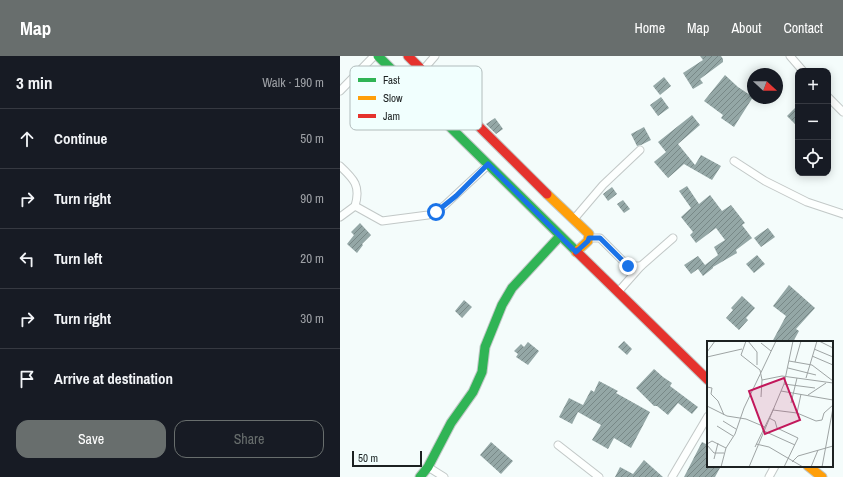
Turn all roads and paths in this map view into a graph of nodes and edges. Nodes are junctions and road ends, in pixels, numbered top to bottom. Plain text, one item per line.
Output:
1 (374, 56) edge
2 (378, 56) edge
3 (408, 56) edge
4 (435, 56) edge
5 (790, 56) edge
6 (364, 66) edge
7 (388, 66) edge
8 (419, 66) edge
9 (426, 66) edge
10 (800, 68) edge
11 (350, 81) edge
12 (340, 91) edge
13 (831, 100) edge
14 (843, 112) edge
15 (453, 130) edge
16 (482, 130) edge
17 (640, 150) dead end
18 (734, 161) dead end
19 (488, 164) junction
20 (340, 166) edge
21 (355, 206) junction
22 (843, 214) edge
23 (340, 217) edge
24 (574, 219) junction
25 (560, 236) junction
26 (589, 238) junction
27 (673, 238) dead end
28 (576, 252) junction
29 (642, 266) junction
30 (618, 292) junction
31 (707, 379) edge
32 (707, 418) edge
33 (558, 445) dead end
34 (428, 467) junction
35 (774, 467) edge
36 (809, 467) edge
37 (420, 477) edge
38 (444, 477) edge
39 (598, 477) edge
40 (672, 477) edge
41 (769, 477) edge
42 (822, 477) edge

1 - 6 street
2 - 7 street
3 - 8 street
4 - 9 street
5 - 10 street
11 - 12 street
13 - 14 street
15 - 19 street
16 - 24 street
17 - 24 street
18 - 22 street
19 - 21 street
19 - 25 street
20 - 21 street
21 - 23 street
24 - 26 street
25 - 28 street
25 - 34 street
26 - 28 street
26 - 29 street
27 - 29 street
28 - 30 street
29 - 30 street
30 - 31 street
32 - 40 street
33 - 39 street
34 - 37 street
34 - 38 street
35 - 41 street
36 - 42 street

